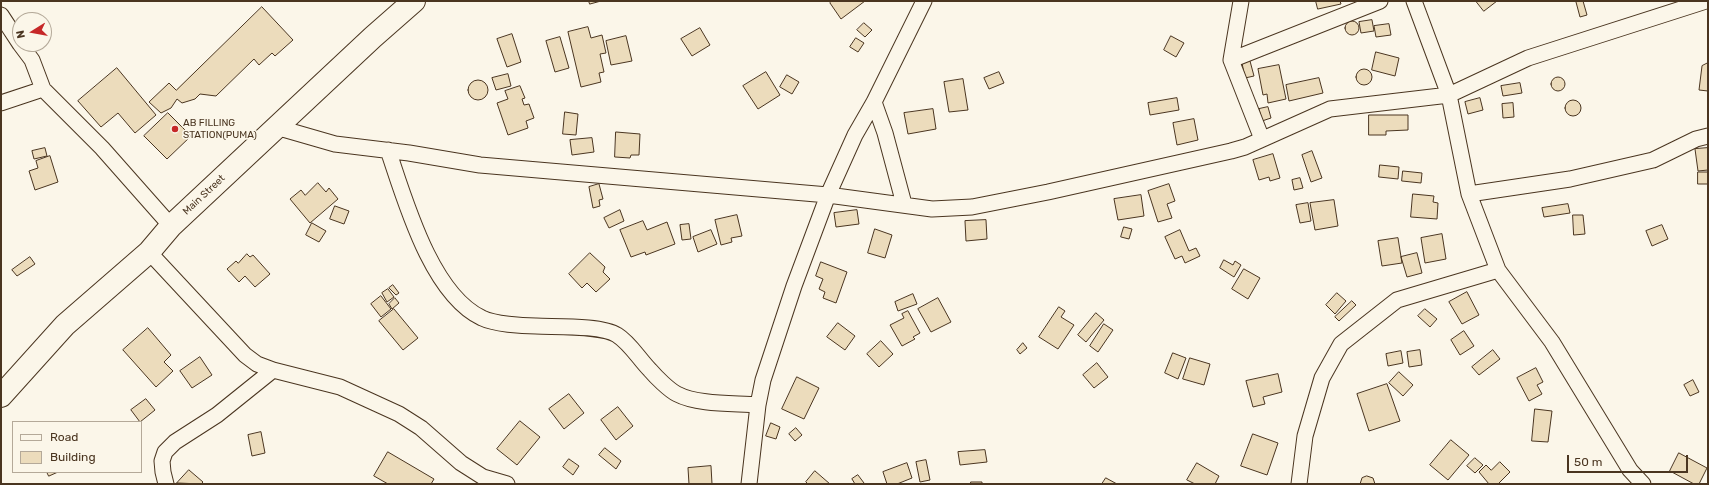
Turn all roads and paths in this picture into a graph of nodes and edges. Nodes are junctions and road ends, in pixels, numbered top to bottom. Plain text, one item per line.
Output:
1 (414, 1) edge
2 (924, 1) edge
3 (1241, 1) edge
4 (1380, 1) edge
5 (1414, 1) edge
6 (1706, 1) edge
7 (1, 15) edge
8 (12, 32) edge
9 (26, 52) edge
10 (1231, 60) junction
11 (43, 89) junction
12 (1449, 95) junction
13 (874, 102) junction
14 (1, 103) edge
15 (276, 127) junction
16 (1708, 136) edge
17 (1262, 139) junction
18 (388, 150) junction
19 (1469, 194) junction
20 (828, 196) junction
21 (904, 204) junction
22 (171, 226) junction
23 (149, 252) junction
24 (1498, 270) junction
25 (273, 370) junction
26 (1, 396) edge
27 (758, 405) junction
28 (166, 484) edge
29 (508, 484) edge
30 (749, 484) edge
31 (1299, 484) edge
32 (1643, 484) edge

1 - 15 highway, Main Street
2 - 13 street
3 - 10 street
4 - 10 street
5 - 12 street
6 - 12 street
7 - 8 street
9 - 11 street
10 - 17 street
11 - 14 street
11 - 22 street
12 - 17 street
12 - 19 street
13 - 20 street
13 - 21 street
15 - 18 street
15 - 22 highway, Main Street
16 - 19 street
17 - 21 street
18 - 20 street
18 - 27 street
19 - 24 street
20 - 21 street
20 - 27 street
22 - 23 highway, Main Street
23 - 25 street
23 - 26 highway, Main Street
24 - 31 street
24 - 32 street
25 - 28 street
25 - 29 street
27 - 30 street

